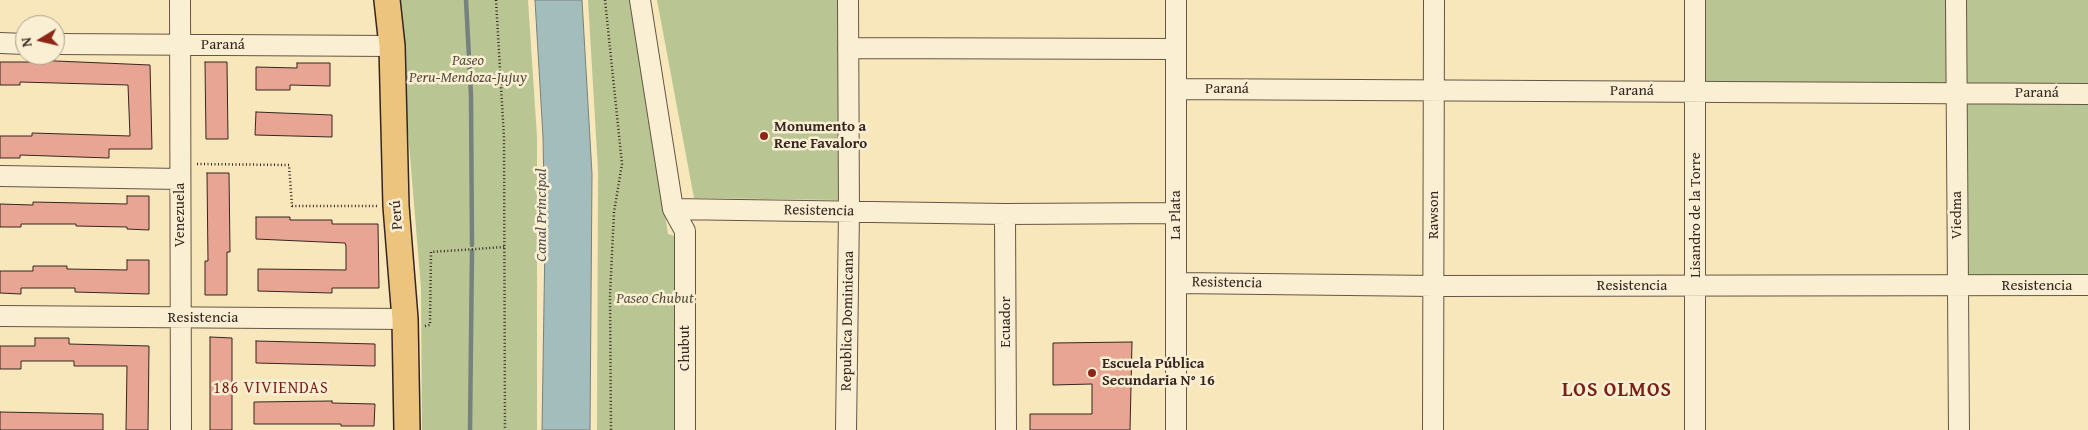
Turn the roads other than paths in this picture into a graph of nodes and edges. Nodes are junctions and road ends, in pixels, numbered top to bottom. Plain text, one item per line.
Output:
1 (180, 0) edge
2 (388, 0) edge
3 (640, 0) edge
4 (848, 0) edge
5 (1176, 0) edge
6 (1434, 0) edge
7 (1695, 0) edge
8 (1956, 0) edge
9 (0, 43) edge
10 (15, 44) edge
11 (65, 44) edge
12 (180, 45) junction
13 (392, 46) junction
14 (848, 48) junction
15 (1176, 50) junction
16 (1176, 89) junction
17 (1434, 89) junction
18 (1695, 91) junction
19 (1956, 93) junction
20 (2088, 94) edge
21 (180, 172) junction
22 (0, 176) edge
23 (673, 209) junction
24 (849, 212) junction
25 (1176, 213) junction
26 (1005, 214) junction
27 (1177, 282) junction
28 (2088, 285) edge
29 (1434, 286) junction
30 (1696, 286) junction
31 (1957, 286) junction
32 (0, 316) edge
33 (181, 318) junction
34 (406, 323) junction
35 (181, 430) edge
36 (408, 430) edge
37 (685, 430) edge
38 (846, 430) edge
39 (1006, 430) edge
40 (1176, 430) edge
41 (1433, 430) edge
42 (1696, 430) edge
43 (1959, 430) edge

1 - 12 street, Venezuela
2 - 13 main road, Perú
3 - 23 street, Chubut
4 - 14 street, Republica Dominicana
5 - 15 street, La Plata
6 - 17 street, Rawson
7 - 18 street, Lisandro de la Torre
8 - 19 street, Viedma
9 - 10 street
11 - 12 street, Paraná
12 - 13 street, Paraná
12 - 21 street, Venezuela
13 - 34 main road, Perú
14 - 15 street
14 - 24 street, Republica Dominicana
15 - 16 street, La Plata
16 - 17 street, Paraná
16 - 25 street, La Plata
17 - 18 street, Paraná
17 - 29 street, Rawson
18 - 19 street, Paraná
18 - 30 street, Lisandro de la Torre
19 - 20 street, Paraná
19 - 31 street, Viedma
21 - 22 street
21 - 33 street, Venezuela
23 - 24 street, Resistencia
23 - 37 street, Chubut
24 - 26 street, Resistencia
24 - 38 street, Republica Dominicana
25 - 26 street, Resistencia
25 - 27 street, La Plata
26 - 39 street, Ecuador
27 - 29 street, Resistencia
27 - 40 street, La Plata
28 - 31 street, Resistencia
29 - 30 street, Resistencia
29 - 41 street, Rawson
30 - 31 street, Resistencia
30 - 42 street, Lisandro de la Torre
31 - 43 street, Viedma
32 - 33 street, Resistencia
33 - 34 street, Resistencia
33 - 35 street, Venezuela
34 - 36 main road, Perú

